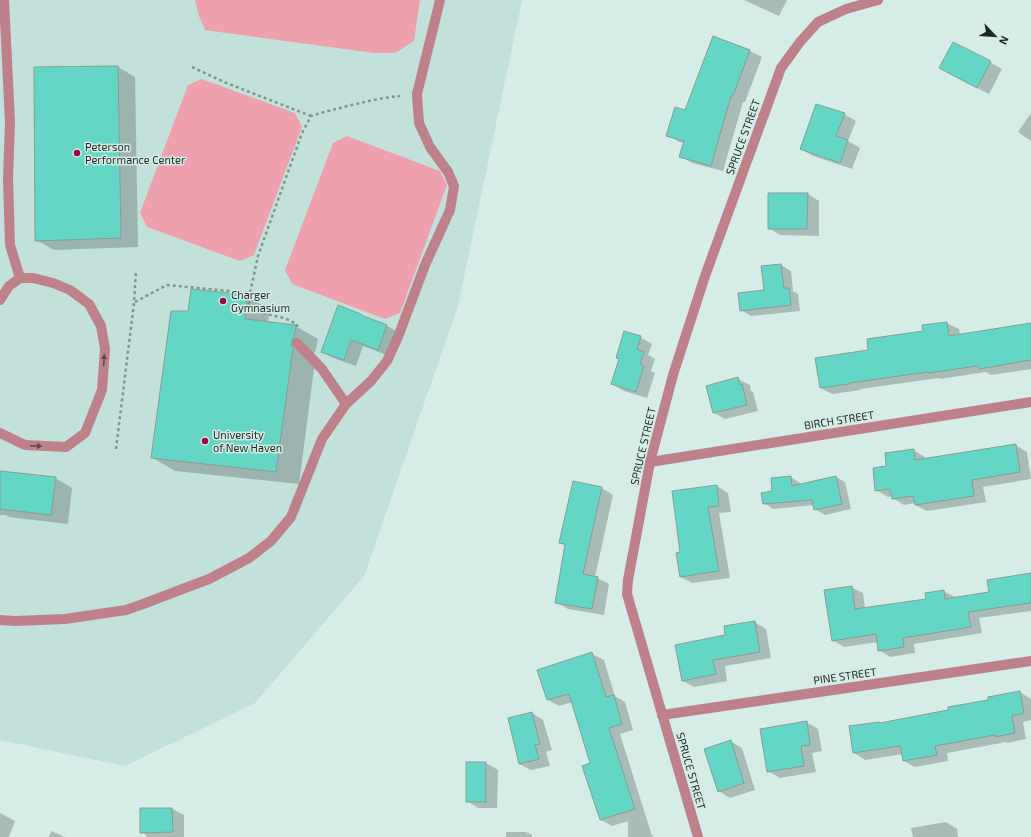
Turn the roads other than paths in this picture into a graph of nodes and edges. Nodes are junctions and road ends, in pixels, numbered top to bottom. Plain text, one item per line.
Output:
1 (4, 0) edge
2 (440, 0) edge
3 (878, 0) edge
4 (4, 178) edge
5 (20, 278) junction
6 (0, 300) edge
7 (297, 343) road end
8 (1031, 402) edge
9 (346, 404) junction
10 (0, 433) edge
11 (650, 462) junction
12 (0, 620) edge
13 (1031, 661) edge
14 (662, 715) junction
15 (698, 837) edge

1 - 4 street
2 - 9 street
3 - 11 street, SPRUCE STREET
4 - 5 street
5 - 6 street
10 -> 5 street
7 - 9 street
8 - 11 street, BIRCH STREET
9 - 12 street
11 - 14 street, SPRUCE STREET
13 - 14 street, PINE STREET
14 - 15 street, SPRUCE STREET

